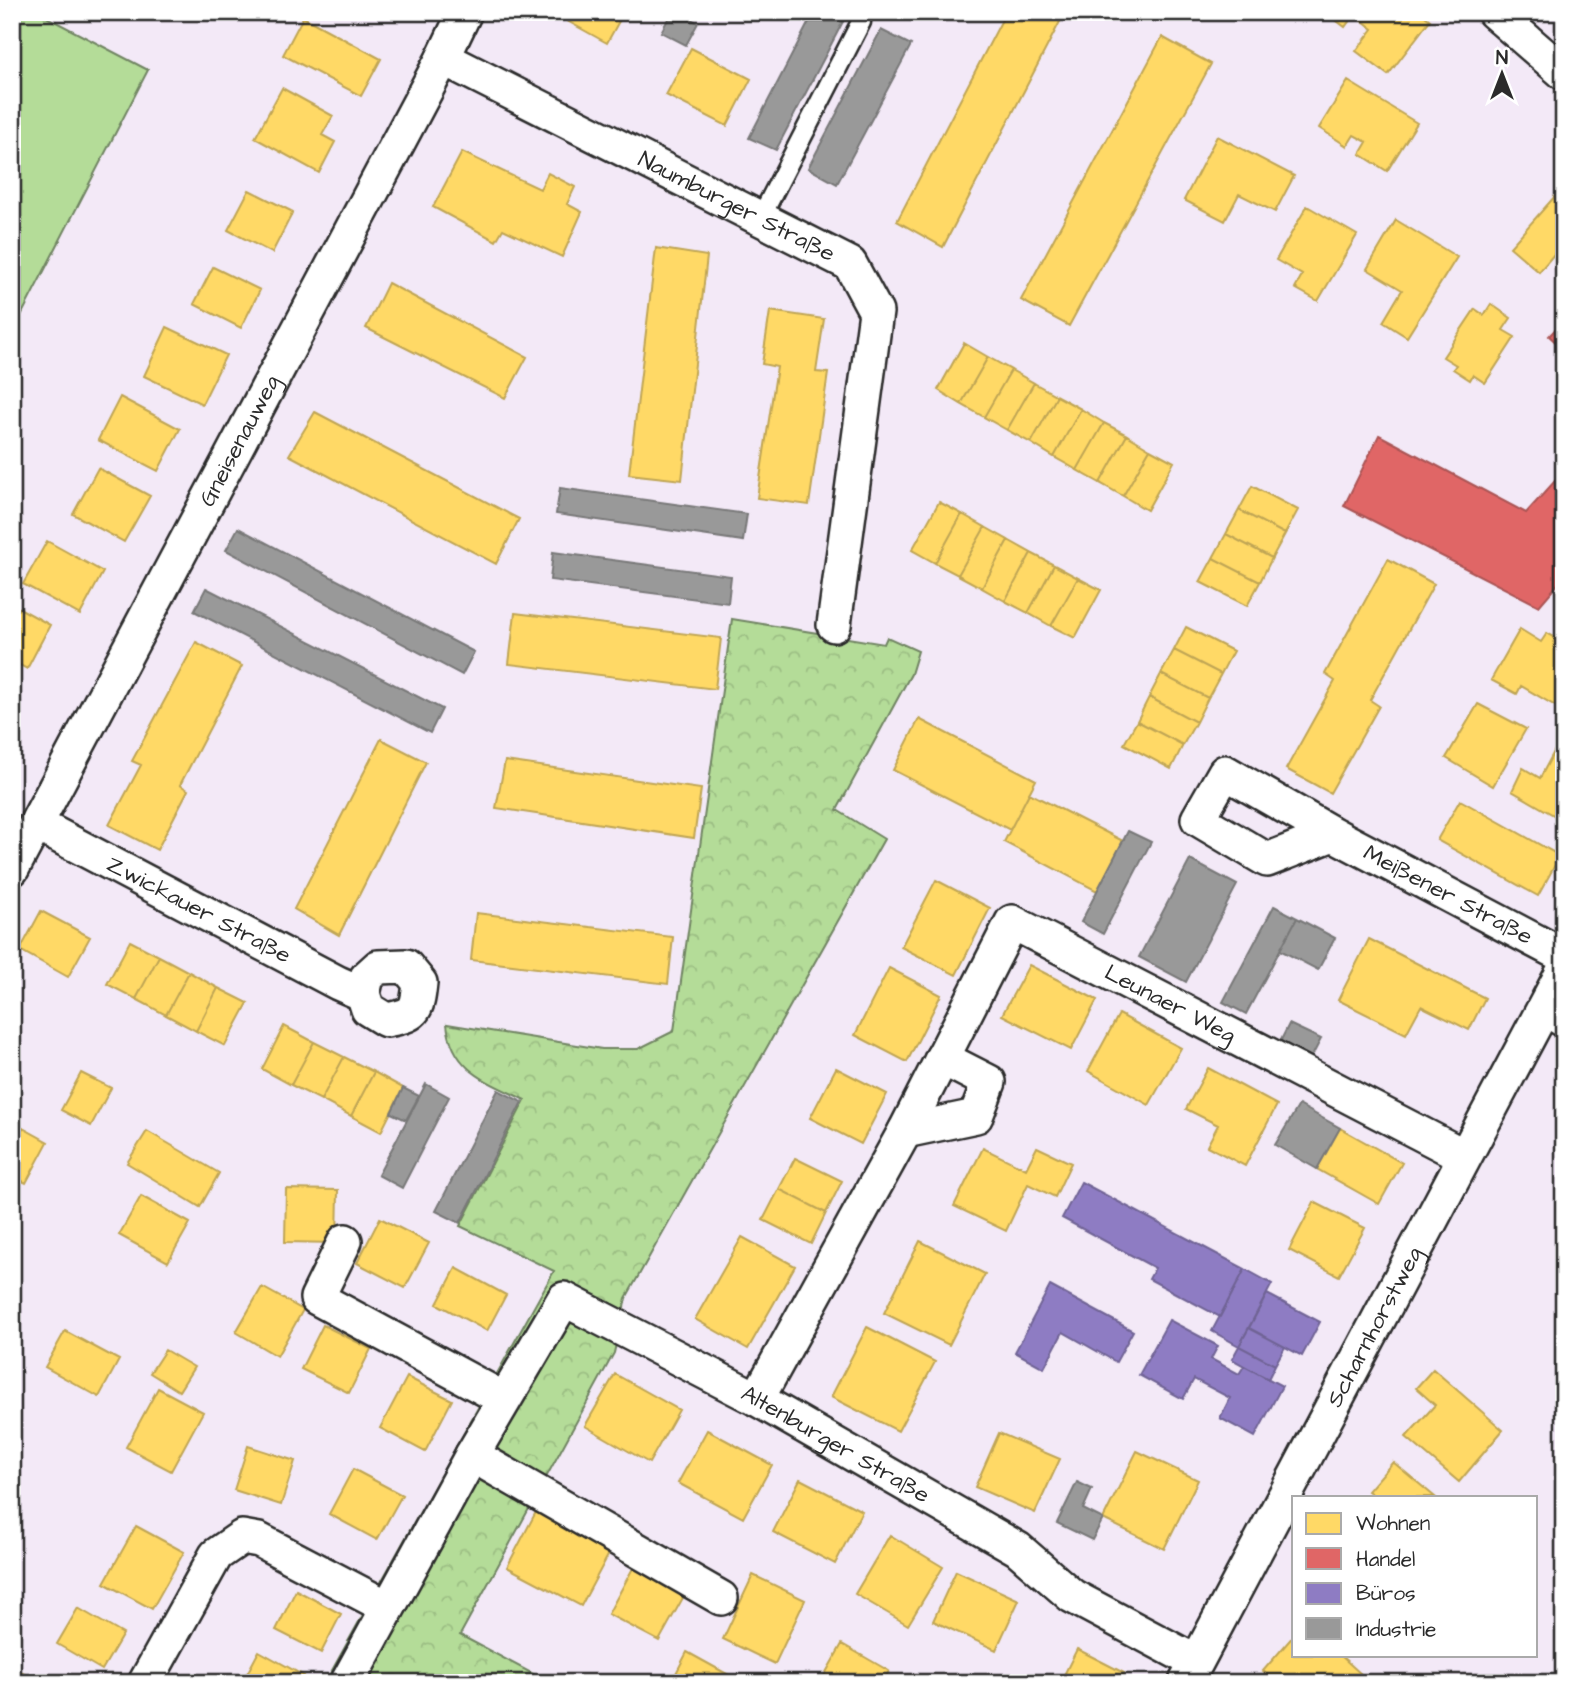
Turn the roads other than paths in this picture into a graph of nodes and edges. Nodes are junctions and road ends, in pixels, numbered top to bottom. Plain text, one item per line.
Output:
1 (465, 12) edge
2 (1494, 12) edge
3 (861, 22) dead end
4 (443, 58) junction
5 (1564, 73) edge
6 (760, 219) junction
7 (834, 625) dead end
8 (36, 824) junction
9 (1333, 834) dead end
10 (12, 869) edge
11 (1564, 956) edge
12 (1564, 970) edge
13 (363, 994) dead end
14 (1552, 1022) edge
15 (942, 1058) junction
16 (905, 1131) junction
17 (1464, 1156) junction
18 (345, 1241) dead end
19 (504, 1399) junction
20 (757, 1399) junction
21 (472, 1455) junction
22 (721, 1598) dead end
23 (387, 1607) junction
24 (1190, 1673) edge
25 (145, 1683) edge
26 (347, 1683) edge

1 - 4 street, Gneisenauweg
2 - 5 street
3 - 6 lane
4 - 6 street, Naumburger Straße
4 - 8 street, Gneisenauweg
6 - 7 street, Naumburger Straße
8 - 10 street, Gneisenauweg
8 - 13 street, Zwickauer Straße
9 - 11 street, Meißener Straße
12 - 14 street, Scharnhorstweg
14 - 17 street, Scharnhorstweg
15 - 16 street, Leunaer Weg
15 - 16 street
15 - 17 street, Leunaer Weg
16 - 20 street, Leunaer Weg
17 - 24 street, Scharnhorstweg
18 - 19 street
19 - 20 street, Altenburger Straße
19 - 21 street, Altenburger Straße
20 - 24 street, Altenburger Straße
21 - 22 street
21 - 23 street, Altenburger Straße
23 - 25 street
23 - 26 street, Altenburger Straße

